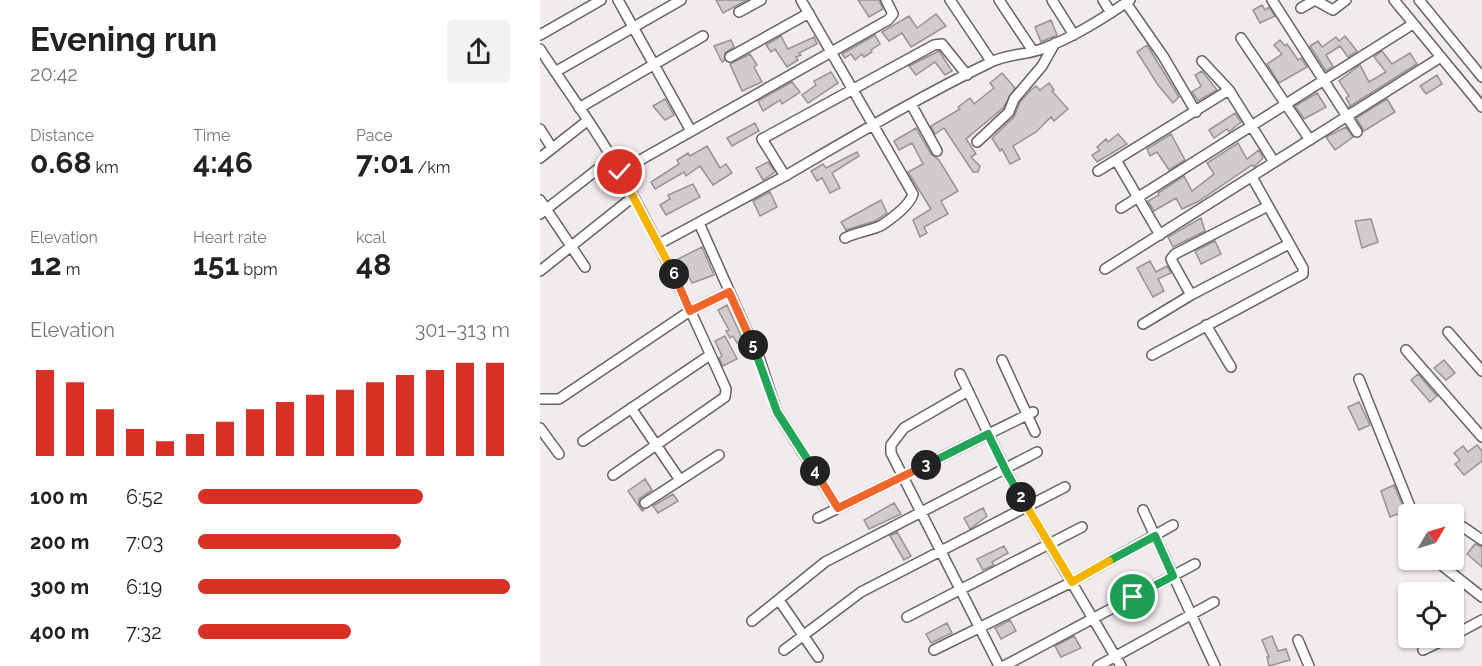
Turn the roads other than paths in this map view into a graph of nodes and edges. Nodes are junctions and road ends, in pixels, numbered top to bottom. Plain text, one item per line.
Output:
1 (601, 0) edge
2 (618, 0) edge
3 (681, 0) edge
4 (761, 0) edge
5 (801, 0) edge
6 (885, 0) edge
7 (950, 0) edge
8 (999, 0) edge
9 (1052, 0) edge
10 (1103, 0) edge
11 (1272, 0) edge
12 (1346, 0) edge
13 (1394, 0) edge
14 (1419, 0) edge
15 (1128, 1) edge
16 (1301, 8) dead end
17 (739, 12) dead end
18 (809, 13) junction
19 (1111, 13) junction
20 (1413, 24) junction
21 (633, 27) junction
22 (1074, 34) junction
23 (540, 35) edge
24 (703, 36) dead end
25 (1241, 38) dead end
26 (1055, 43) junction
27 (540, 49) edge
28 (831, 51) junction
29 (1033, 51) junction
30 (730, 57) dead end
31 (1441, 57) junction
32 (991, 61) junction
33 (1202, 61) dead end
34 (652, 65) junction
35 (555, 72) junction
36 (967, 75) junction
37 (1482, 77) edge
38 (1322, 80) junction
39 (852, 88) junction
40 (1229, 90) junction
41 (1286, 103) junction
42 (911, 104) junction
43 (1482, 107) edge
44 (579, 108) junction
45 (1196, 112) junction
46 (1347, 117) junction
47 (587, 121) junction
48 (873, 124) junction
49 (1249, 126) junction
50 (540, 129) edge
51 (691, 131) junction
52 (1357, 132) dead end
53 (1310, 140) junction
54 (977, 142) dead end
55 (552, 148) junction
56 (937, 151) dead end
57 (540, 158) edge
58 (612, 158) junction
59 (1116, 160) junction
60 (1274, 162) junction
61 (1098, 171) dead end
62 (620, 172) junction
63 (785, 176) junction
64 (1252, 177) junction
65 (633, 196) junction
66 (1138, 197) junction
67 (540, 200) edge
68 (1268, 206) junction
69 (1121, 207) dead end
70 (543, 212) edge
71 (699, 223) junction
72 (1160, 235) junction
73 (845, 238) dead end
74 (659, 244) junction
75 (1289, 244) junction
76 (571, 245) junction
77 (585, 267) dead end
78 (1105, 269) dead end
79 (540, 271) edge
80 (729, 292) junction
81 (1191, 295) junction
82 (690, 311) junction
83 (1143, 324) dead end
84 (1206, 325) junction
85 (1448, 332) dead end
86 (1406, 350) dead end
87 (710, 355) junction
88 (1152, 355) dead end
89 (1002, 360) dead end
90 (1231, 367) dead end
91 (1482, 371) edge
92 (960, 374) dead end
93 (1359, 379) dead end
94 (968, 391) junction
95 (540, 399) edge
96 (631, 408) junction
97 (1030, 413) junction
98 (540, 428) edge
99 (1035, 432) dead end
100 (988, 434) junction
101 (1482, 437) edge
102 (583, 441) dead end
103 (656, 445) junction
104 (1037, 452) dead end
105 (559, 454) dead end
106 (719, 455) dead end
107 (1005, 469) junction
108 (613, 475) dead end
109 (904, 476) junction
110 (680, 480) junction
111 (1065, 487) dead end
112 (645, 503) dead end
113 (1409, 504) edge
114 (1027, 507) junction
115 (838, 508) junction
116 (1143, 510) dead end
117 (922, 513) junction
118 (818, 518) dead end
119 (1173, 525) dead end
120 (1082, 527) dead end
121 (1464, 528) edge
122 (1155, 536) junction
123 (1482, 540) edge
124 (1049, 544) junction
125 (942, 551) junction
126 (1195, 564) dead end
127 (1448, 570) edge
128 (1173, 576) junction
129 (1072, 582) junction
130 (961, 590) junction
131 (1482, 597) edge
132 (778, 600) junction
133 (1214, 602) dead end
134 (1191, 614) junction
135 (907, 617) dead end
136 (1094, 619) junction
137 (1482, 620) edge
138 (752, 621) dead end
139 (980, 627) junction
140 (1464, 629) edge
141 (802, 636) junction
142 (1298, 640) dead end
143 (1427, 648) edge
144 (784, 650) dead end
145 (934, 650) dead end
146 (1423, 650) dead end
147 (1115, 656) junction
148 (818, 657) dead end
149 (1306, 665) edge
150 (999, 666) edge
151 (1004, 666) edge
152 (1098, 666) edge
153 (1121, 666) edge
154 (1215, 666) edge

1 - 23 street
2 - 21 street
3 - 21 street
4 - 17 street
5 - 18 street
6 - 28 street
7 - 32 street
8 - 29 street
9 - 22 street
10 - 19 street
11 - 38 street
12 - 16 street
13 - 20 street
14 - 37 street
15 - 19 street
15 - 45 street
18 - 28 street
18 - 30 street
19 - 22 street
20 - 31 street
20 - 38 street
21 - 34 street
21 - 35 street
22 - 26 street
24 - 34 street
25 - 41 street
26 - 29 street
26 - 54 street
27 - 35 street
28 - 39 street
28 - 51 street
29 - 32 street
31 - 43 street
31 - 46 street
32 - 36 street
33 - 40 street
34 - 44 street
34 - 51 street
35 - 44 street
36 - 39 street
36 - 42 street
38 - 41 street
38 - 46 street
39 - 48 street
39 - 63 street
40 - 45 street
40 - 49 street
41 - 49 street
41 - 53 street
42 - 48 street
42 - 56 street
44 - 47 street
45 - 59 street
46 - 52 street
46 - 53 street
47 - 55 street
47 - 58 street
48 - 63 street
48 - 73 street
49 - 60 street
49 - 66 street
50 - 55 street
51 - 62 street
53 - 60 street
55 - 57 street
58 - 62 street
58 - 70 street
59 - 61 street
59 - 66 street
60 - 64 street
62 - 65 street
63 - 71 street
64 - 68 street
64 - 72 street
65 - 74 street
65 - 76 street
66 - 69 street
66 - 72 street
67 - 70 street
68 - 75 street
68 - 81 street
70 - 76 street
71 - 74 street
71 - 80 street
72 - 78 street
74 - 82 street
75 - 81 street
75 - 84 street
76 - 77 street
76 - 79 street
80 - 82 street
80 - 115 street
81 - 83 street
82 - 87 street
82 - 95 street
84 - 88 street
84 - 90 street
85 - 91 street
86 - 101 street
87 - 96 street
87 - 103 street
89 - 97 street
92 - 94 street
93 - 113 street
94 - 100 street
94 - 109 street
96 - 102 street
96 - 103 street
97 - 99 street
97 - 100 street
98 - 105 street
100 - 107 street
100 - 109 street
103 - 108 street
103 - 110 street
104 - 107 street
106 - 110 street
107 - 114 street
107 - 117 street
109 - 115 street
109 - 117 street
110 - 112 street
111 - 114 street
114 - 124 street
114 - 125 street
115 - 118 street
116 - 122 street
117 - 125 street
117 - 132 street
119 - 122 street
120 - 124 street
121 - 123 street
122 - 128 street
122 - 129 street
124 - 129 street
124 - 130 street
125 - 130 street
125 - 141 street
126 - 128 street
127 - 131 street
128 - 134 street
128 - 136 street
129 - 136 street
129 - 139 street
130 - 135 street
130 - 139 street
132 - 138 street
132 - 141 street
133 - 134 street
134 - 147 street
134 - 154 street
136 - 147 street
136 - 151 street
137 - 140 street
139 - 145 street
139 - 150 street
141 - 144 street
141 - 148 street
142 - 149 street
143 - 146 street
147 - 152 street
147 - 153 street

